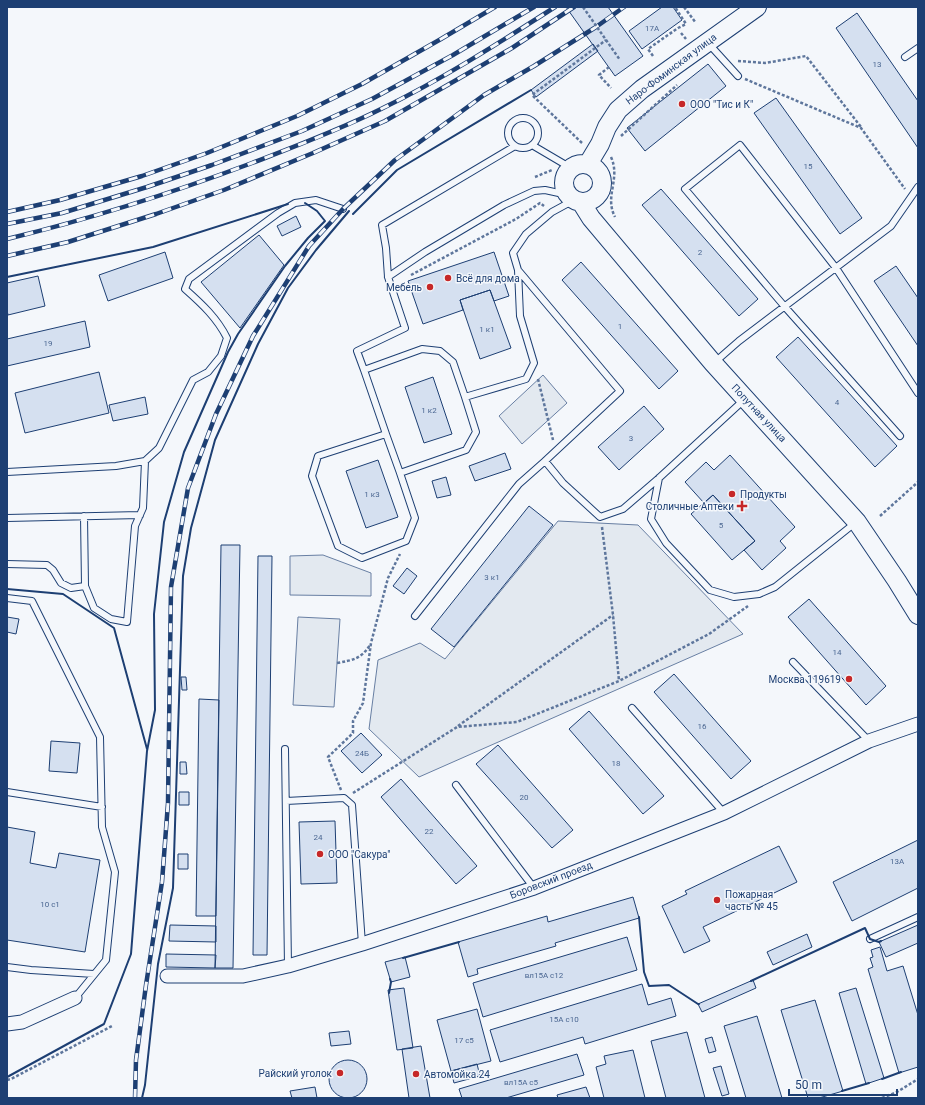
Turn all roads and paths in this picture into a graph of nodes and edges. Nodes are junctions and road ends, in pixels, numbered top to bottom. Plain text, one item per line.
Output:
1 (583, 7) edge
2 (675, 7) edge
3 (684, 7) edge
4 (756, 7) edge
5 (696, 23) dead end
6 (681, 33) dead end
7 (606, 40) junction
8 (686, 40) dead end
9 (707, 42) junction
10 (918, 48) edge
11 (653, 56) dead end
12 (905, 57) dead end
13 (620, 60) dead end
14 (734, 61) dead end
15 (609, 67) dead end
16 (738, 76) joint
17 (679, 83) dead end
18 (611, 88) dead end
19 (861, 128) junction
20 (621, 136) dead end
21 (582, 143) dead end
22 (532, 145) junction
23 (515, 146) junction
24 (609, 154) dead end
25 (579, 166) junction
26 (552, 170) dead end
27 (535, 178) dead end
28 (918, 187) edge
29 (598, 194) junction
30 (911, 197) junction
31 (574, 199) junction
32 (343, 209) dead end
33 (552, 212) junction
34 (615, 217) dead end
35 (591, 218) junction
36 (836, 268) junction
37 (518, 270) junction
38 (388, 277) junction
39 (391, 286) junction
40 (785, 307) junction
41 (534, 363) junction
42 (713, 363) junction
43 (364, 370) junction
44 (918, 393) edge
45 (464, 397) junction
46 (745, 398) junction
47 (386, 434) junction
48 (900, 436) dead end
49 (556, 451) junction
50 (145, 461) junction
51 (545, 461) junction
52 (7, 472) edge
53 (400, 473) junction
54 (659, 478) junction
55 (918, 482) edge
56 (140, 515) junction
57 (84, 516) junction
58 (880, 516) dead end
59 (600, 517) junction
60 (7, 518) edge
61 (857, 522) junction
62 (406, 541) junction
63 (7, 564) edge
64 (86, 586) junction
65 (7, 598) edge
66 (751, 604) dead end
67 (613, 615) junction
68 (918, 615) edge
69 (415, 616) dead end
70 (372, 643) junction
71 (793, 662) dead end
72 (337, 663) dead end
73 (619, 681) junction
74 (632, 708) dead end
75 (918, 724) edge
76 (457, 727) junction
77 (869, 741) junction
78 (285, 748) dead end
79 (456, 784) dead end
80 (7, 792) edge
81 (344, 798) junction
82 (286, 800) junction
83 (102, 807) junction
84 (724, 813) junction
85 (534, 888) junction
86 (918, 916) edge
87 (870, 939) dead end
88 (362, 944) junction
89 (288, 966) junction
90 (7, 967) edge
91 (94, 974) junction
92 (167, 976) dead end
93 (75, 998) joint
94 (7, 1024) edge
95 (112, 1026) dead end
96 (918, 1079) edge
97 (7, 1080) edge
98 (882, 1098) edge

1 - 7 path, bridge
2 - 11 path
3 - 5 path
4 - 9 street, Наро-Фоминская улица
6 - 8 path
7 - 13 path, bridge
7 - 21 path
9 - 16 lane
9 - 25 street, Наро-Фоминская улица
10 - 12 lane
14 - 19 path
15 - 18 path
16 - 19 path
17 - 20 path
19 - 30 path
22 - 23 lane
22 - 23 lane
22 - 25 lane
23 - 38 lane
24 - 34 path
25 - 29 street
25 - 31 street
26 - 27 path
28 - 30 lane
29 - 31 street
29 - 35 street
30 - 36 lane
31 - 33 lane
31 - 35 street, Попутная улица
31 - 38 lane
32 - 50 lane
33 - 37 lane
33 - 39 path
35 - 42 street, Попутная улица
36 - 40 lane
36 - 40 lane
36 - 44 lane
37 - 41 lane
37 - 49 lane
38 - 39 lane
39 - 43 lane
40 - 42 lane
40 - 48 lane
41 - 45 lane
41 - 49 path
42 - 46 street, Попутная улица
43 - 45 lane
43 - 47 lane
45 - 53 lane
46 - 54 lane
46 - 61 street, Попутная улица
47 - 53 lane
47 - 62 lane
49 - 51 lane
50 - 52 lane
50 - 56 lane
51 - 59 lane
51 - 69 lane
53 - 62 lane
54 - 59 lane
54 - 61 lane
55 - 58 path
56 - 57 lane
56 - 64 lane
57 - 60 lane
57 - 64 lane
59 - 67 path
61 - 68 street, Попутная улица
62 - 70 path
63 - 64 lane
65 - 83 lane
66 - 73 path
67 - 73 path
67 - 76 path
70 - 72 path
70 - 81 path
71 - 77 lane
73 - 76 path
74 - 84 lane
75 - 77 street, Боровский проезд
76 - 81 path
77 - 84 street, Боровский проезд
78 - 82 lane
79 - 85 lane
80 - 83 lane
81 - 82 lane
81 - 88 lane
82 - 89 lane
83 - 91 lane
84 - 85 street, Боровский проезд
85 - 88 street, Боровский проезд
86 - 87 lane
88 - 89 street, Боровский проезд
89 - 92 street, Боровский проезд
90 - 91 lane
91 - 93 lane
93 - 94 street
95 - 97 path
96 - 98 path

